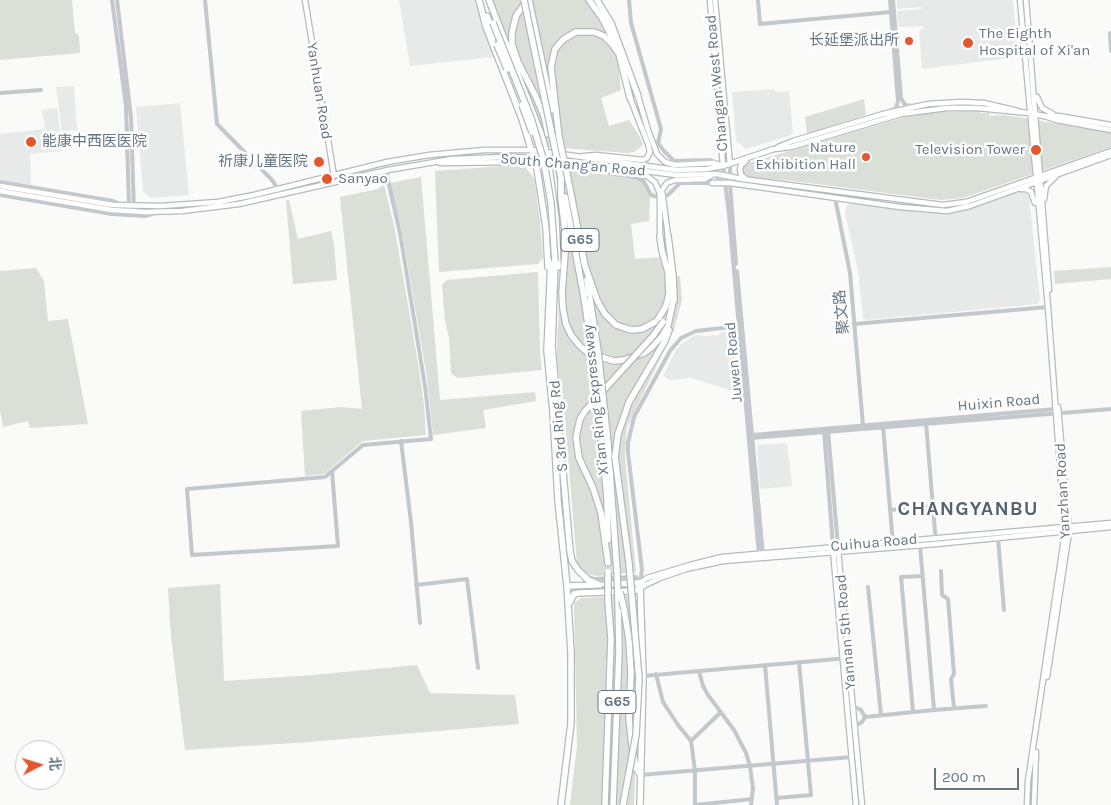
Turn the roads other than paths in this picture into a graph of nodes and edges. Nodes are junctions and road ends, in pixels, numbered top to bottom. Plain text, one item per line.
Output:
1 (112, 0) edge
2 (117, 0) edge
3 (204, 0) edge
4 (306, 0) edge
5 (480, 0) edge
6 (488, 0) edge
7 (527, 0) edge
8 (590, 0) edge
9 (597, 0) edge
10 (629, 0) edge
11 (710, 0) edge
12 (715, 0) edge
13 (758, 0) edge
14 (892, 0) edge
15 (1020, 0) edge
16 (1026, 0) edge
17 (891, 12) junction
18 (1110, 33) dead end
19 (616, 37) junction
20 (1111, 51) edge
21 (621, 57) junction
22 (1033, 83) junction
23 (41, 90) dead end
24 (0, 93) edge
25 (638, 96) joint
26 (630, 98) joint
27 (916, 106) junction
28 (1027, 113) junction
29 (883, 114) junction
30 (1035, 115) junction
31 (1044, 116) junction
32 (1059, 116) junction
33 (1111, 125) edge
34 (1111, 130) edge
35 (559, 136) junction
36 (774, 149) junction
37 (532, 150) junction
38 (546, 152) junction
39 (1110, 152) edge
40 (753, 156) junction
41 (531, 158) junction
42 (548, 159) junction
43 (576, 160) junction
44 (384, 163) junction
45 (730, 164) junction
46 (559, 165) junction
47 (723, 166) junction
48 (386, 172) junction
49 (1062, 172) junction
50 (714, 174) junction
51 (335, 175) junction
52 (724, 176) junction
53 (731, 177) junction
54 (561, 178) junction
55 (1038, 178) junction
56 (751, 180) junction
57 (0, 182) edge
58 (337, 182) junction
59 (712, 183) junction
60 (728, 183) junction
61 (788, 185) junction
62 (0, 186) edge
63 (278, 188) junction
64 (0, 191) edge
65 (1010, 192) junction
66 (801, 193) junction
67 (280, 194) junction
68 (0, 195) edge
69 (668, 195) dead end
70 (658, 196) dead end
71 (43, 198) junction
72 (835, 198) junction
73 (49, 204) junction
74 (123, 205) junction
75 (131, 205) junction
76 (132, 211) junction
77 (160, 212) junction
78 (1041, 215) junction
79 (668, 236) joint
80 (660, 237) joint
81 (553, 261) junction
82 (584, 263) junction
83 (549, 288) junction
84 (674, 297) junction
85 (554, 298) junction
86 (1048, 307) junction
87 (660, 321) junction
88 (854, 324) junction
89 (740, 326) junction
90 (1111, 408) edge
91 (1057, 411) junction
92 (926, 423) junction
93 (883, 425) junction
94 (863, 426) junction
95 (826, 430) junction
96 (750, 437) junction
97 (401, 442) junction
98 (332, 471) junction
99 (933, 506) junction
100 (890, 510) junction
101 (1111, 523) edge
102 (1111, 527) edge
103 (1067, 529) junction
104 (935, 538) junction
105 (998, 538) junction
106 (893, 544) junction
107 (936, 544) junction
108 (920, 545) junction
109 (836, 549) junction
110 (761, 556) junction
111 (608, 563) junction
112 (940, 571) dead end
113 (582, 575) junction
114 (923, 576) junction
115 (600, 584) junction
116 (416, 585) junction
117 (641, 585) junction
118 (617, 586) junction
119 (868, 587) dead end
120 (567, 589) junction
121 (568, 608) junction
122 (1004, 610) dead end
123 (420, 623) dead end
124 (846, 659) junction
125 (799, 662) junction
126 (765, 665) junction
127 (478, 668) dead end
128 (699, 670) junction
129 (656, 674) junction
130 (643, 676) junction
131 (853, 706) junction
132 (986, 706) dead end
133 (954, 708) junction
134 (934, 710) junction
135 (721, 712) junction
136 (913, 712) junction
137 (880, 715) junction
138 (865, 717) junction
139 (855, 726) junction
140 (691, 741) junction
141 (852, 757) junction
142 (808, 761) junction
143 (774, 764) junction
144 (750, 766) junction
145 (695, 770) junction
146 (640, 775) junction
147 (777, 798) junction
148 (752, 799) junction
149 (561, 805) edge
150 (605, 805) edge
151 (613, 805) edge
152 (623, 805) edge
153 (640, 805) edge
154 (695, 805) edge
155 (751, 805) edge
156 (777, 805) edge
157 (856, 805) edge
158 (862, 805) edge
159 (1027, 805) edge
160 (1034, 805) edge

1 - 75 street
2 - 75 street
3 - 63 street
4 - 51 main road, Yanhuan Road
5 - 37 highway
5 - 81 highway, S 3rd Ring Rd, bridge
6 - 38 highway
6 - 81 highway, S 3rd Ring Rd, bridge
7 - 35 highway, G65
7 - 46 highway, Xi'an Ring Expressway / G65, bridge
7 - 46 highway, bridge
8 - 19 highway
8 - 21 highway
9 - 19 highway
10 - 47 street
11 - 47 main road, Changan West Road
12 - 45 main road, Changan West Road
13 - 17 street
14 - 17 street
14 - 27 street
15 - 28 main road
16 - 22 main road
17 - 29 street
18 - 20 street
19 - 25 highway
21 - 26 highway
21 - 35 highway
22 - 30 main road
22 - 32 main road
23 - 24 street
25 - 47 main road
26 - 43 main road
27 - 28 main road
27 - 29 main road
28 - 30 main road
28 - 36 main road
28 - 55 main road
29 - 36 main road
30 - 31 main road
30 - 55 main road
31 - 32 main road
31 - 34 main road
32 - 33 main road
35 - 82 highway, G65, bridge
36 - 40 main road
37 - 38 main road, South Chang'an Road
37 - 41 highway
37 - 44 main road, South Chang'an Road
38 - 42 highway
38 - 43 main road, South Chang'an Road
39 - 49 main road
39 - 55 main road, South Chang'an Road
40 - 45 main road
40 - 56 main road
41 - 42 main road, South Chang'an Road
41 - 48 main road, South Chang'an Road
41 - 83 highway
42 - 43 main road, South Chang'an Road
42 - 85 highway
43 - 47 main road
43 - 50 main road, South Chang'an Road
43 - 70 street
43 - 80 main road
44 - 48 street
44 - 51 main road, South Chang'an Road
45 - 47 main road
45 - 53 street, Juwen Road
46 - 54 highway, Xi'an Ring Expressway / G65, bridge
47 - 52 street, Juwen Road
48 - 58 main road, South Chang'an Road
48 - 97 street
49 - 55 main road
49 - 78 main road
50 - 52 main road, South Chang'an Road
50 - 79 main road
51 - 58 main road, Yanhuan Road
51 - 63 main road, South Chang'an Road
52 - 53 main road, South Chang'an Road
52 - 59 street
52 - 60 street, Juwen Road
53 - 56 main road, South Chang'an Road
53 - 60 street, Juwen Road
54 - 84 highway, bridge
54 - 111 highway, Xi'an Ring Expressway / G65, bridge
55 - 61 main road, South Chang'an Road
55 - 65 main road
55 - 78 main road, Yanzhan Road
56 - 61 main road, South Chang'an Road
57 - 74 street
58 - 67 main road, South Chang'an Road
59 - 60 main road
59 - 69 street
60 - 66 main road
60 - 89 street, Juwen Road
61 - 66 main road
62 - 74 main road, South Chang'an Road
63 - 67 street
63 - 75 main road, South Chang'an Road
64 - 71 main road, South Chang'an Road
65 - 72 main road
65 - 78 main road
66 - 72 main road
67 - 77 main road, South Chang'an Road
68 - 73 street
71 - 73 street
71 - 76 main road, South Chang'an Road
72 - 88 street, 聚文路
73 - 77 street
74 - 75 main road, South Chang'an Road
75 - 76 street
76 - 77 main road, South Chang'an Road
78 - 86 main road, Yanzhan Road
78 - 91 main road, Yanzhan Road
79 - 84 highway
80 - 87 highway
81 - 83 highway, S 3rd Ring Rd
81 - 85 highway, S 3rd Ring Rd
82 - 87 highway
82 - 118 highway, Xi'an Ring Expressway / G65, bridge
83 - 120 highway, S 3rd Ring Rd
84 - 152 highway, bridge
85 - 113 highway, S 3rd Ring Rd
86 - 88 street
86 - 91 main road, Yanzhan Road
87 - 111 highway, bridge
88 - 94 street, 聚文路
89 - 96 street, Juwen Road
89 - 117 street
90 - 91 street
91 - 92 street, Huixin Road
91 - 93 street, Huixin Road
91 - 103 main road, Yanzhan Road
92 - 93 street, Huixin Road
92 - 99 street
93 - 94 street, Huixin Road
93 - 95 street, Huixin Road
93 - 100 street
94 - 95 street, Huixin Road
95 - 96 street, Huixin Road
95 - 109 street, Yannan 5th Road
96 - 110 street, Juwen Road
97 - 98 street
97 - 116 street
98 - 98 street
99 - 100 street
99 - 104 street
100 - 106 street
101 - 103 main road, Cuihua Road
102 - 103 main road, Cuihua Road
103 - 104 main road, Cuihua Road
103 - 105 main road, Cuihua Road
103 - 159 main road, Yanzhan Road
103 - 160 main road, Yanzhan Road
104 - 106 main road, Cuihua Road
104 - 107 street
105 - 107 main road, Cuihua Road
105 - 122 street
106 - 108 main road, Cuihua Road
106 - 109 main road, Cuihua Road
107 - 108 main road, Cuihua Road
108 - 114 street
109 - 110 main road, Cuihua Road
109 - 124 main road, Yannan 5th Road
110 - 117 main road, Cuihua Road
111 - 150 highway, Xi'an Ring Expressway / G65, bridge
112 - 133 street
113 - 115 highway
113 - 117 street
114 - 134 street
114 - 136 street
115 - 117 highway
115 - 120 highway
116 - 123 street
116 - 127 street
117 - 120 highway
117 - 121 highway
117 - 130 highway
118 - 146 highway, bridge
118 - 151 highway, Xi'an Ring Expressway / G65, bridge
119 - 137 street
120 - 121 highway, S 3rd Ring Rd
121 - 149 highway, S 3rd Ring Rd
124 - 125 street
124 - 131 main road, Yannan 5th Road
124 - 141 main road, Yannan 5th Road
125 - 126 street
125 - 142 street
126 - 128 street
126 - 143 street
128 - 129 street
128 - 135 street
129 - 130 street
129 - 140 street
130 - 146 highway
131 - 138 street
131 - 139 main road, Yannan 5th Road
132 - 133 street
133 - 134 street
134 - 136 street
135 - 140 street
135 - 144 street
136 - 137 street
137 - 138 street
138 - 139 street
139 - 158 main road, Yannan 5th Road
140 - 145 street
141 - 142 street
141 - 157 main road, Yannan 5th Road
142 - 143 street
142 - 147 street
143 - 144 street
143 - 147 street
144 - 145 street
144 - 148 street
145 - 146 street
145 - 154 street
146 - 153 highway
147 - 156 street
148 - 154 street
148 - 155 street

